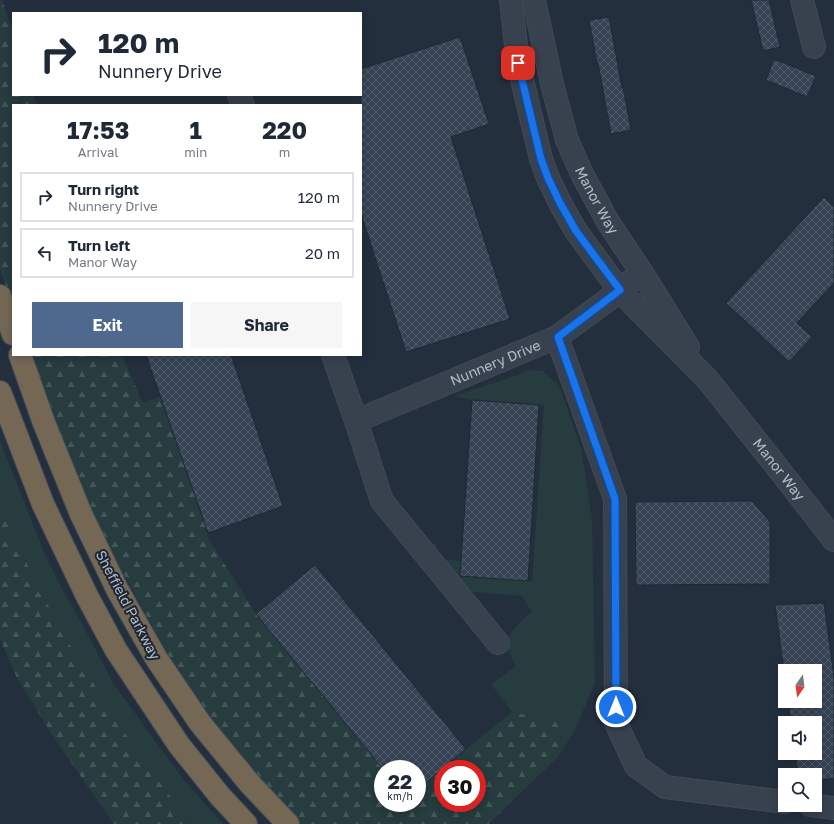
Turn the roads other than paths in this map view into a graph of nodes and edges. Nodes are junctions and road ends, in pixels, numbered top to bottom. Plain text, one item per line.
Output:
1 (511, 0) edge
2 (534, 0) edge
3 (802, 0) edge
4 (814, 47) dead end
5 (642, 272) junction
6 (620, 290) junction
7 (0, 296) edge
8 (12, 331) edge
9 (558, 337) junction
10 (20, 356) edge
11 (333, 356) edge
12 (708, 380) junction
13 (0, 392) edge
14 (356, 421) junction
15 (834, 540) edge
16 (498, 643) dead end
17 (778, 801) edge
18 (822, 806) edge
19 (834, 808) edge
20 (246, 824) edge
21 (288, 824) edge

1 - 6 street, Manor Way
2 - 5 street, Manor Way
3 - 4 street
5 - 6 street, Nunnery Drive
5 - 12 street, Manor Way
6 - 9 street, Nunnery Drive
6 - 12 street, Manor Way
7 - 8 highway
9 - 14 street, Nunnery Drive
9 - 17 street
10 - 21 highway, Sheffield Parkway
11 - 14 street
12 - 15 street, Manor Way
13 - 20 highway
14 - 16 street
18 - 19 street

